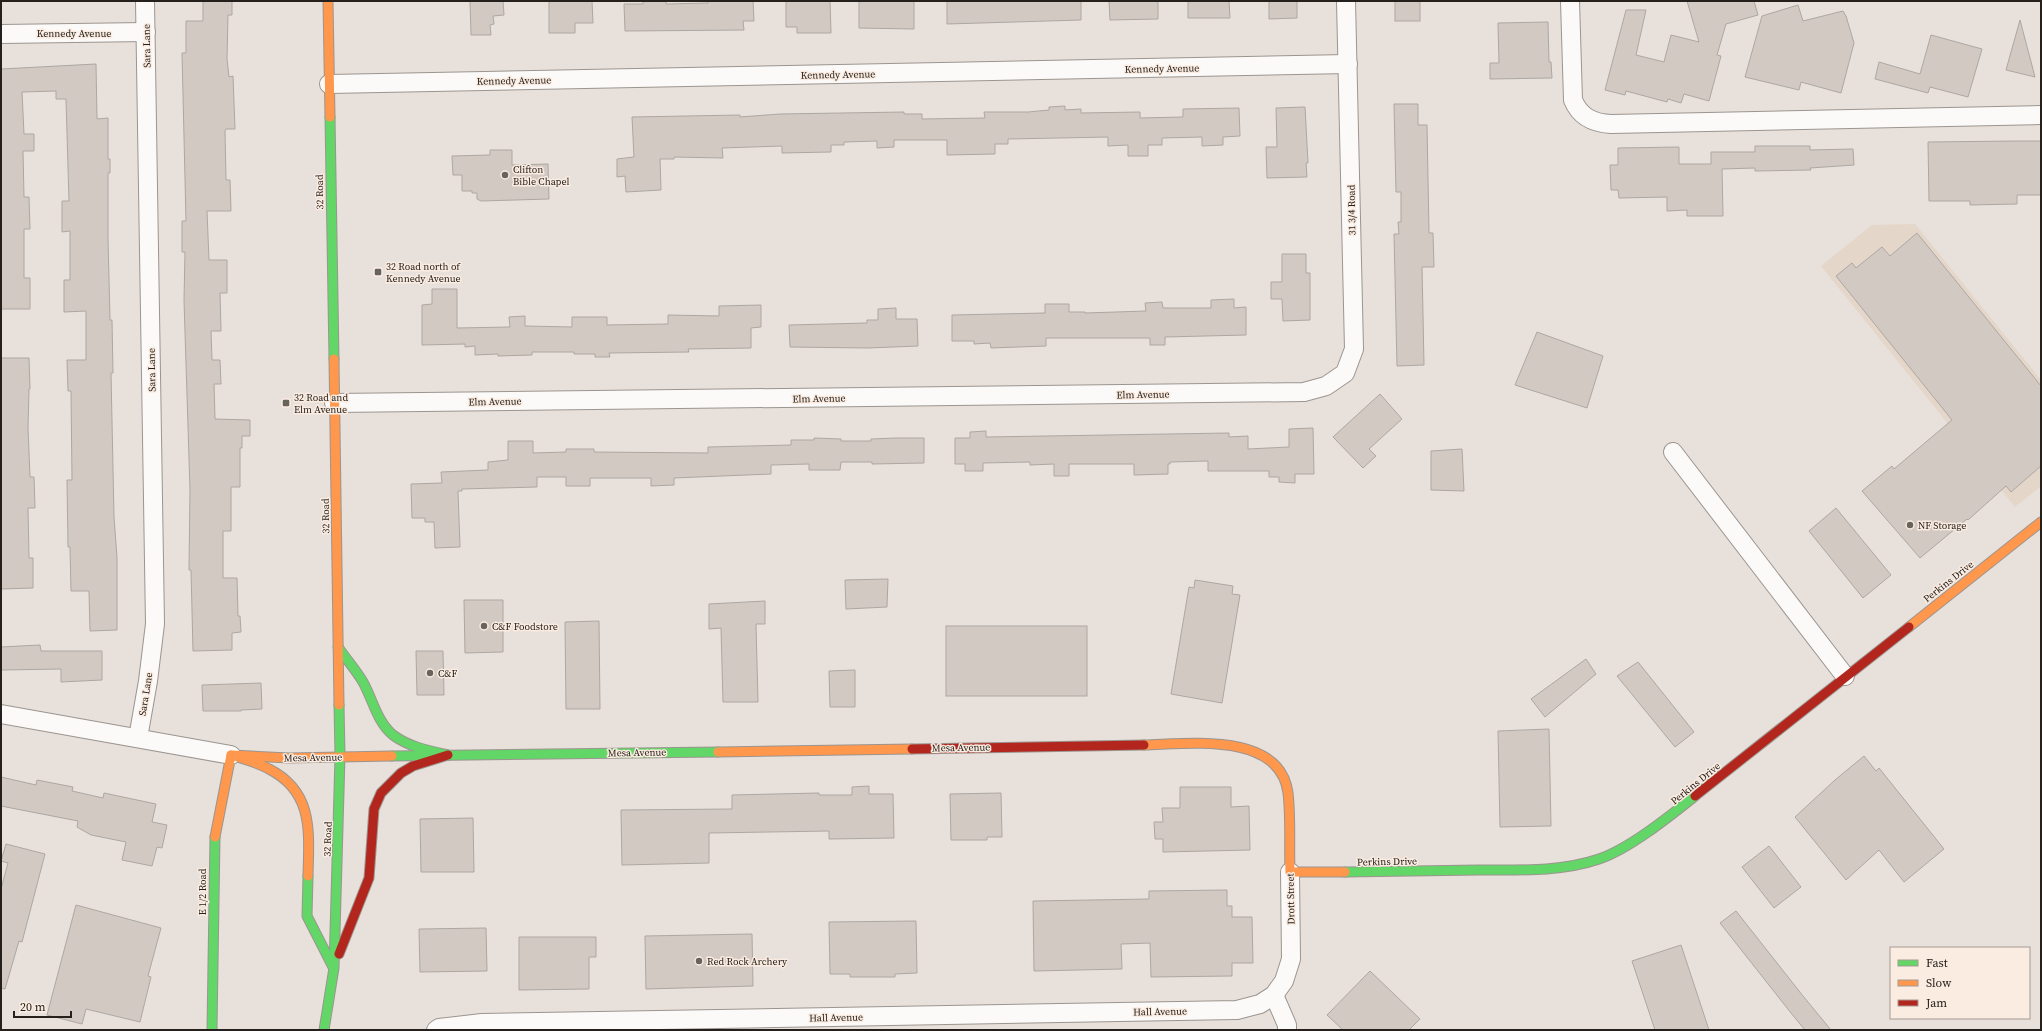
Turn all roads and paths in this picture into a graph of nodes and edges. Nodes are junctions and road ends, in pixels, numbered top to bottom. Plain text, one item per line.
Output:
1 (145, 1) edge
2 (328, 1) edge
3 (1346, 1) edge
4 (1570, 1) edge
5 (146, 32) junction
6 (1, 34) edge
7 (1348, 64) junction
8 (328, 84) junction
9 (2041, 115) edge
10 (1304, 392) joint
11 (334, 402) junction
12 (1672, 452) dead end
13 (2041, 522) edge
14 (338, 647) junction
15 (1846, 676) junction
16 (1, 714) edge
17 (138, 738) junction
18 (231, 755) junction
19 (448, 755) junction
20 (340, 756) junction
21 (1273, 763) joint
22 (1290, 872) junction
23 (334, 968) junction
24 (1274, 995) junction
25 (1237, 1010) joint
26 (212, 1030) edge
27 (324, 1030) edge
28 (436, 1030) edge
29 (1287, 1030) edge

1 - 5 street, Sara Lane
2 - 8 street, 32 Road
3 - 7 street, 31 3/4 Road
4 - 9 street
5 - 6 street, Kennedy Avenue
5 - 17 street, Sara Lane
7 - 8 street, Kennedy Avenue
7 - 10 street, 31 3/4 Road
8 - 11 street, 32 Road
10 - 11 street, Elm Avenue
11 - 14 street, 32 Road
12 - 15 street
13 - 15 street, Perkins Drive
14 - 19 street
14 - 20 street, 32 Road
15 - 22 street, Perkins Drive
16 - 17 street, Mesa Avenue
17 - 18 street, Mesa Avenue
18 - 20 street, Mesa Avenue
18 - 23 street
18 - 26 street, E 1/2 Road
19 - 20 street, Mesa Avenue
19 - 21 street, Mesa Avenue
19 - 23 street
20 - 23 street, 32 Road
21 - 22 street, Drott Street
22 - 24 street, Drott Street
23 - 27 street, 32 Road
24 - 25 street, Drott Street
24 - 29 street
25 - 28 street, Hall Avenue

